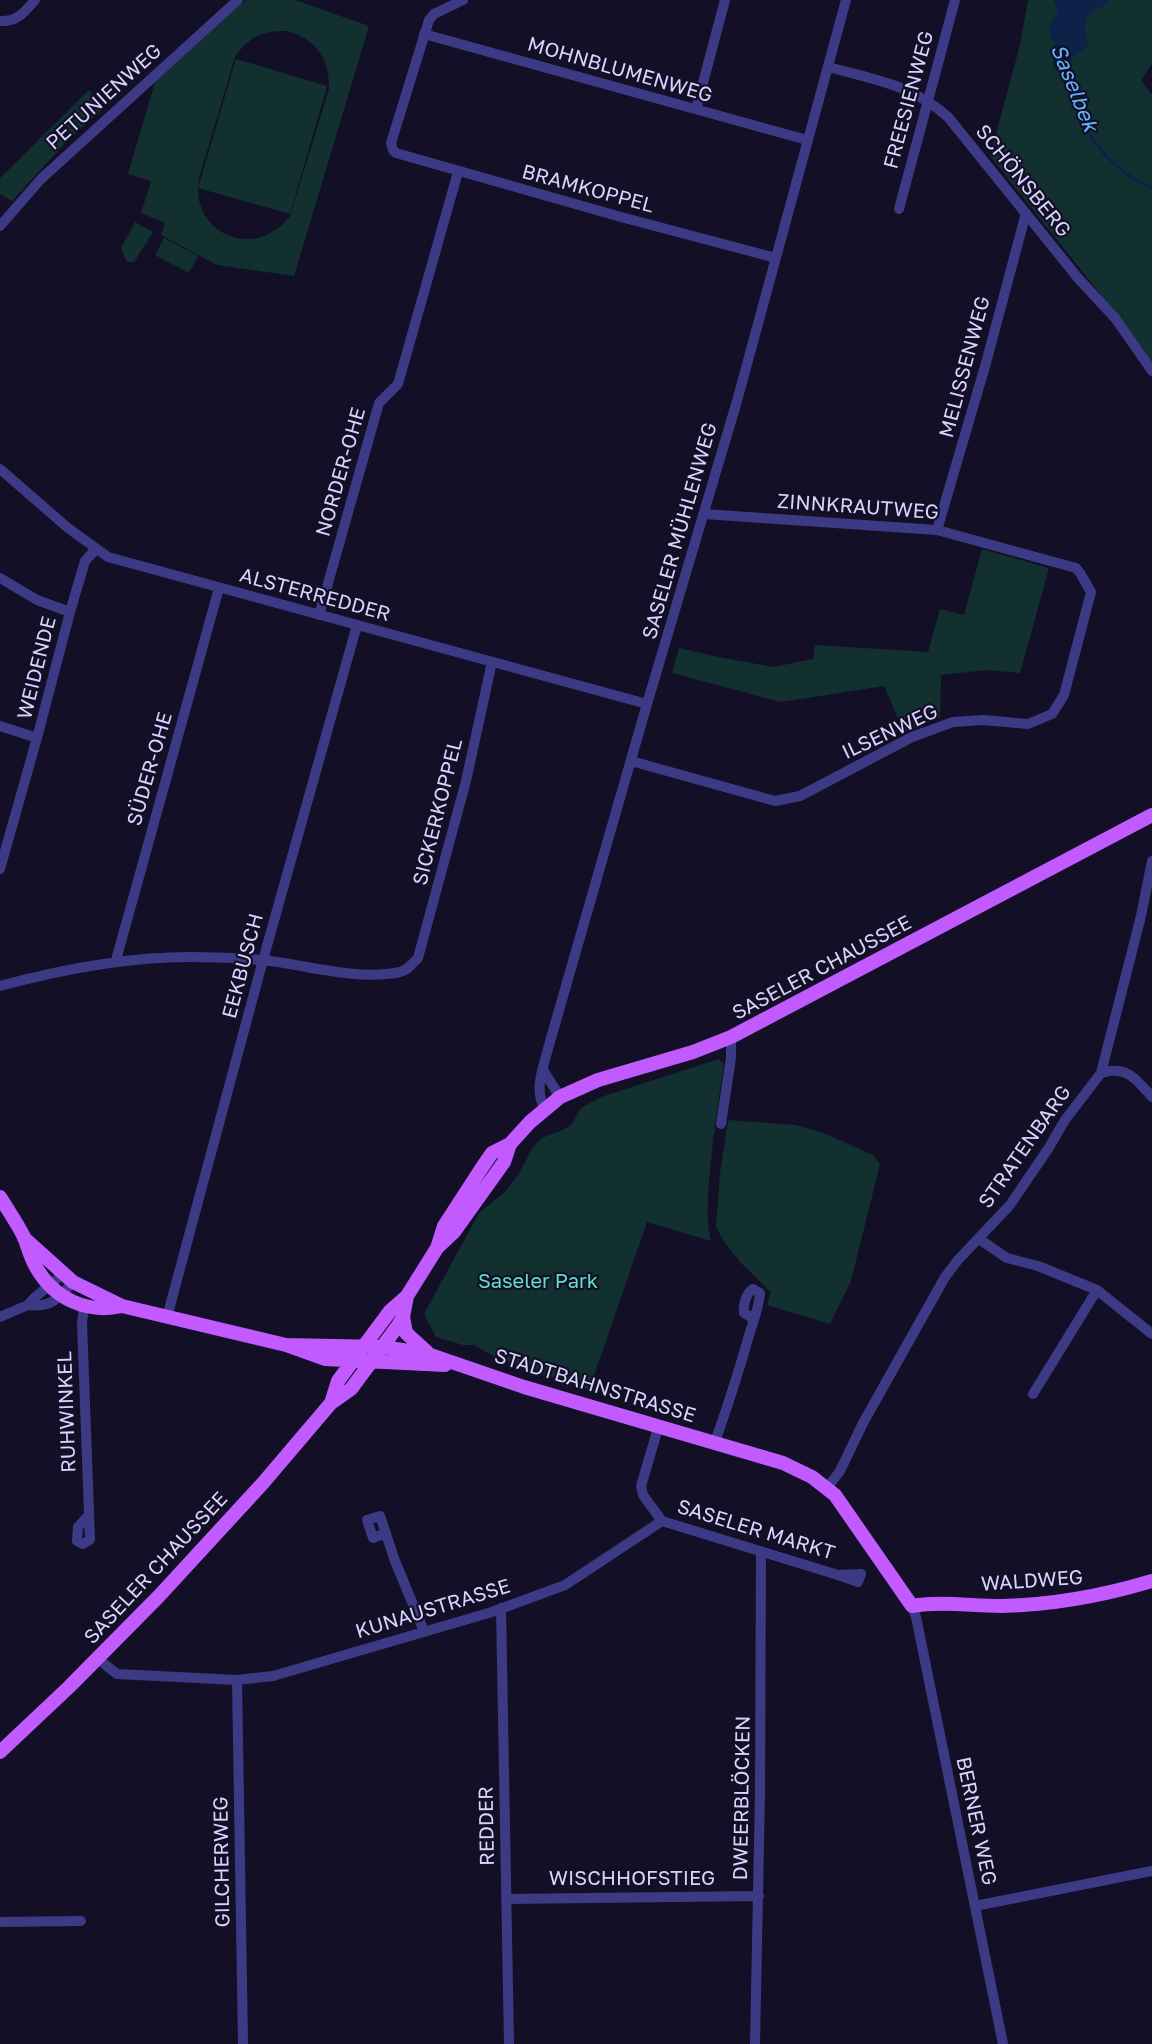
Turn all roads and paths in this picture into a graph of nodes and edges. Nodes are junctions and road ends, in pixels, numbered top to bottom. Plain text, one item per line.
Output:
1 (35, 0) edge
2 (238, 0) edge
3 (462, 0) edge
4 (725, 0) edge
5 (846, 0) edge
6 (955, 0) edge
7 (0, 21) edge
8 (424, 34) junction
9 (828, 67) junction
10 (927, 99) junction
11 (696, 109) junction
12 (807, 140) junction
13 (458, 172) junction
14 (899, 209) dead end
15 (1026, 213) junction
16 (0, 226) edge
17 (776, 258) junction
18 (1152, 371) edge
19 (0, 469) edge
20 (704, 514) junction
21 (937, 530) junction
22 (96, 549) junction
23 (1076, 568) joint
24 (0, 578) edge
25 (219, 588) junction
26 (70, 612) junction
27 (319, 615) junction
28 (357, 625) junction
29 (492, 662) junction
30 (647, 704) junction
31 (0, 726) edge
32 (37, 738) junction
33 (631, 761) junction
34 (1152, 815) edge
35 (1152, 861) edge
36 (0, 865) edge
37 (116, 960) junction
38 (263, 960) junction
39 (0, 986) edge
40 (731, 1037) junction
41 (543, 1070) junction
42 (1101, 1073) junction
43 (560, 1097) junction
44 (1152, 1097) edge
45 (545, 1109) junction
46 (721, 1124) dead end
47 (0, 1197) edge
48 (24, 1238) junction
49 (979, 1239) junction
50 (68, 1278) junction
51 (50, 1285) junction
52 (1096, 1290) junction
53 (62, 1295) junction
54 (407, 1296) junction
55 (27, 1305) junction
56 (122, 1306) junction
57 (84, 1307) junction
58 (0, 1317) edge
59 (167, 1317) junction
60 (403, 1317) junction
61 (754, 1318) dead end
62 (1152, 1334) edge
63 (286, 1345) junction
64 (365, 1346) junction
65 (383, 1347) junction
66 (428, 1354) junction
67 (353, 1362) junction
68 (372, 1363) junction
69 (464, 1367) junction
70 (1033, 1394) dead end
71 (331, 1403) junction
72 (659, 1425) junction
73 (715, 1442) junction
74 (827, 1488) junction
75 (88, 1516) dead end
76 (662, 1521) junction
77 (386, 1533) dead end
78 (761, 1551) junction
79 (838, 1575) dead end
80 (1152, 1581) edge
81 (912, 1606) junction
82 (501, 1608) junction
83 (424, 1631) junction
84 (98, 1659) junction
85 (237, 1680) junction
86 (0, 1752) edge
87 (1152, 1871) edge
88 (759, 1896) junction
89 (506, 1899) junction
90 (975, 1906) junction
91 (81, 1921) dead end
92 (0, 1922) edge
93 (243, 2044) edge
94 (509, 2044) edge
95 (755, 2044) edge
96 (1004, 2044) edge

1 - 7 street
2 - 16 street, PETUNIENWEG
3 - 8 street
4 - 11 street
5 - 9 street, SASELER MÜHLENWEG
6 - 10 street, FREESIENWEG
8 - 11 street, MOHNBLUMENWEG
8 - 13 street, BRAMKOPPEL
9 - 10 street, SCHÖNSBERG
9 - 12 street, SASELER MÜHLENWEG
10 - 14 street, FREESIENWEG
10 - 15 street, SCHÖNSBERG
11 - 12 street, MOHNBLUMENWEG
12 - 17 street, SASELER MÜHLENWEG
13 - 17 street, BRAMKOPPEL
13 - 27 street, NORDER-OHE
15 - 18 street, SCHÖNSBERG
15 - 21 street, MELISSENWEG
17 - 20 street, SASELER MÜHLENWEG
19 - 22 street, ALSTERREDDER
20 - 21 street, ZINNKRAUTWEG
20 - 30 street, SASELER MÜHLENWEG
21 - 23 street, ZINNKRAUTWEG
22 - 25 street, ALSTERREDDER
22 - 26 street, WEIDENDE
23 - 33 street, ILSENWEG
24 - 26 street
25 - 27 street, ALSTERREDDER
25 - 37 street, SÜDER-OHE
26 - 32 street, WEIDENDE
27 - 28 street, ALSTERREDDER
28 - 29 street, ALSTERREDDER
28 - 38 street, EEKBUSCH
29 - 30 street, ALSTERREDDER
29 - 38 street, SICKERKOPPEL
30 - 33 street, SASELER MÜHLENWEG
31 - 32 street
32 - 36 street, WEIDENDE
33 - 41 street, SASELER MÜHLENWEG
34 - 40 main road, SASELER CHAUSSEE
35 - 42 street, STRATENBARG
37 - 38 street
37 - 39 street
38 - 59 street, EEKBUSCH
40 - 43 main road, SASELER CHAUSSEE
40 - 46 street
41 - 43 street
41 - 45 street, SASELER MÜHLENWEG
42 - 44 street
42 - 49 street, STRATENBARG
43 - 45 main road, SASELER CHAUSSEE
45 - 54 main road, SASELER CHAUSSEE
47 - 48 main road
48 - 50 main road, STADTBAHNSTRASSE
48 - 51 main road, STADTBAHNSTRASSE
49 - 52 street
49 - 74 street, STRATENBARG
50 - 51 street
50 - 53 street
50 - 56 main road, STADTBAHNSTRASSE
51 - 53 main road, STADTBAHNSTRASSE
51 - 55 street
52 - 62 street
52 - 70 street
53 - 55 street
53 - 57 main road, STADTBAHNSTRASSE
54 - 60 main road, SASELER CHAUSSEE
54 - 64 main road, SASELER CHAUSSEE
55 - 58 street
56 - 57 main road, STADTBAHNSTRASSE
56 - 59 main road, STADTBAHNSTRASSE
57 - 75 street, RUHWINKEL
59 - 63 main road, STADTBAHNSTRASSE
60 - 65 main road, SASELER CHAUSSEE
60 - 66 main road
61 - 73 street
63 - 64 main road, STADTBAHNSTRASSE
63 - 67 main road, STADTBAHNSTRASSE
64 - 65 main road, STADTBAHNSTRASSE
64 - 67 main road, SASELER CHAUSSEE
65 - 66 main road, STADTBAHNSTRASSE
65 - 68 main road, SASELER CHAUSSEE
66 - 69 main road, STADTBAHNSTRASSE
67 - 68 main road, STADTBAHNSTRASSE
67 - 71 main road, SASELER CHAUSSEE
68 - 69 main road, STADTBAHNSTRASSE
68 - 71 main road, SASELER CHAUSSEE
69 - 72 main road, STADTBAHNSTRASSE
71 - 84 main road, SASELER CHAUSSEE
72 - 73 main road, STADTBAHNSTRASSE
72 - 76 street
73 - 74 main road, SASELER MARKT
74 - 81 main road, SASELER MARKT
76 - 78 street, SASELER MARKT
76 - 82 street, KUNAUSTRASSE
77 - 83 street
78 - 79 street, SASELER MARKT
78 - 88 street, DWEERBLÖCKEN
80 - 81 main road, WALDWEG
81 - 90 street, BERNER WEG
82 - 83 street, KUNAUSTRASSE
82 - 89 street, REDDER
83 - 85 street, KUNAUSTRASSE
84 - 85 street, KUNAUSTRASSE
84 - 86 main road, SASELER CHAUSSEE
85 - 93 street, GILCHERWEG
87 - 90 street
88 - 89 street, WISCHHOFSTIEG
88 - 95 street, DWEERBLÖCKEN
89 - 94 street, REDDER
90 - 96 street, BERNER WEG
91 - 92 street

